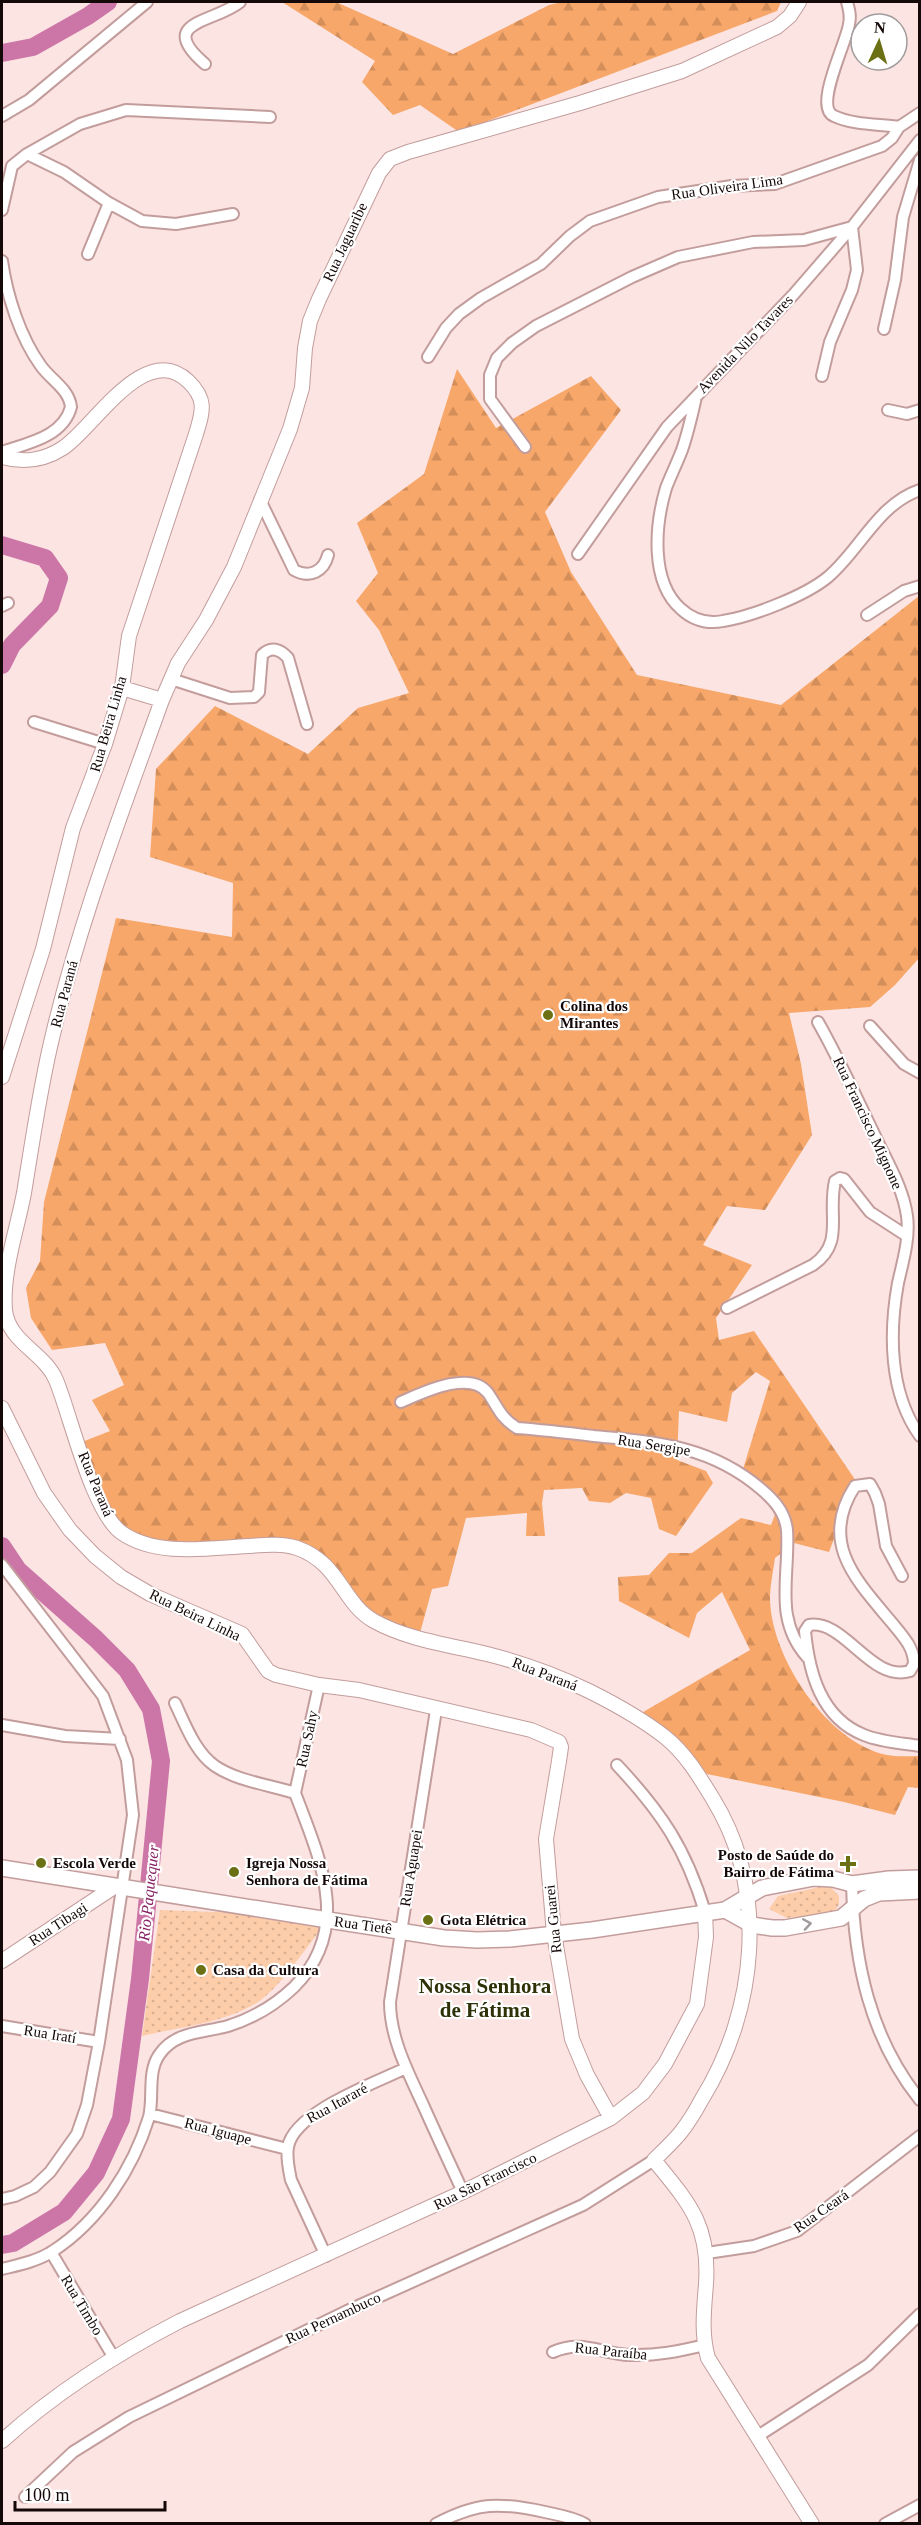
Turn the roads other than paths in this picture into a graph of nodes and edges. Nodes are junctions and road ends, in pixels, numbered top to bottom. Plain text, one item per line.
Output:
1 (147, 2) edge
2 (240, 2) edge
3 (800, 2) edge
4 (847, 2) edge
5 (205, 64) dead end
6 (920, 113) edge
7 (2, 116) edge
8 (270, 117) dead end
9 (899, 127) junction
10 (920, 140) edge
11 (27, 154) junction
12 (920, 160) edge
13 (109, 203) junction
14 (2, 210) edge
15 (233, 214) dead end
16 (852, 227) junction
17 (88, 254) dead end
18 (2, 261) edge
19 (884, 329) dead end
20 (428, 357) dead end
21 (822, 376) dead end
22 (697, 394) junction
23 (888, 410) dead end
24 (920, 410) edge
25 (525, 447) dead end
26 (2, 452) edge
27 (2, 457) edge
28 (920, 490) edge
29 (260, 500) junction
30 (578, 554) dead end
31 (328, 555) dead end
32 (920, 586) edge
33 (867, 615) dead end
34 (171, 679) junction
35 (122, 688) junction
36 (162, 700) junction
37 (34, 722) dead end
38 (307, 724) dead end
39 (105, 744) junction
40 (818, 1022) dead end
41 (870, 1026) dead end
42 (920, 1073) edge
43 (2, 1077) edge
44 (907, 1236) junction
45 (727, 1308) dead end
46 (401, 1402) dead end
47 (2, 1408) edge
48 (920, 1436) edge
49 (2, 1565) edge
50 (902, 1576) dead end
51 (2, 1582) edge
52 (14, 1584) junction
53 (807, 1658) junction
54 (319, 1685) junction
55 (175, 1702) dead end
56 (436, 1710) junction
57 (2, 1725) edge
58 (120, 1739) junction
59 (920, 1746) edge
60 (561, 1748) joint
61 (617, 1765) dead end
62 (296, 1793) junction
63 (2, 1868) edge
64 (920, 1878) edge
65 (852, 1884) junction
66 (889, 1885) junction
67 (125, 1889) junction
68 (920, 1891) edge
69 (747, 1896) junction
70 (852, 1909) junction
71 (725, 1910) junction
72 (705, 1912) junction
73 (328, 1920) junction
74 (750, 1923) junction
75 (401, 1931) junction
76 (554, 1934) junction
77 (2, 1961) edge
78 (2, 2026) edge
79 (99, 2043) junction
80 (406, 2068) junction
81 (920, 2100) edge
82 (150, 2114) junction
83 (611, 2118) junction
84 (920, 2136) edge
85 (287, 2149) junction
86 (654, 2160) junction
87 (463, 2192) junction
88 (2, 2199) edge
89 (51, 2252) junction
90 (707, 2253) junction
91 (326, 2256) junction
92 (2, 2269) edge
93 (920, 2314) edge
94 (705, 2345) junction
95 (553, 2352) dead end
96 (114, 2358) junction
97 (758, 2436) junction
98 (2, 2441) edge
99 (25, 2497) dead end
100 (920, 2505) edge
101 (436, 2523) edge
102 (585, 2523) edge
103 (812, 2523) edge
104 (885, 2523) edge

1 - 7 street
2 - 5 street
3 - 29 street, Rua Jaguaribe
4 - 9 street
6 - 9 street, Rua Oliveira Lima
8 - 11 street
9 - 20 street, Rua Oliveira Lima
10 - 16 street, Avenida Nilo Tavares
11 - 13 street
11 - 14 street
12 - 19 street
13 - 15 street
13 - 17 street
16 - 21 street
16 - 22 street, Avenida Nilo Tavares
16 - 25 street
18 - 26 street
22 - 28 street
22 - 30 street, Avenida Nilo Tavares
23 - 24 street
27 - 35 street, Rua Beira Linha
29 - 31 street
29 - 34 street, Rua Jaguaribe
32 - 33 street
34 - 36 street, Rua Jaguaribe
34 - 38 street
35 - 36 street
35 - 39 street, Rua Beira Linha
36 - 69 street, Rua Paraná
37 - 39 street
39 - 43 street, Rua Beira Linha
40 - 44 street, Rua Francisco Mignone
41 - 42 street
44 - 45 street
44 - 48 street, Rua Francisco Mignone
46 - 53 street, Rua Sergipe
47 - 54 street, Rua Beira Linha
49 - 52 street
50 - 53 street
51 - 52 street
52 - 58 street
53 - 59 street, Rua Sergipe
54 - 56 street, Rua Beira Linha
54 - 62 street, Rua Sahy
55 - 62 street
56 - 60 street, Rua Beira Linha
56 - 75 street, Rua Aguapei
57 - 58 street
58 - 67 street
60 - 76 street, Rua Guarei
61 - 72 street, Rua São Francisco
62 - 73 street
63 - 67 main road, Rua Tietê
64 - 66 main road
65 - 66 main road, Rua Tietê
65 - 69 main road, Rua Tietê
65 - 70 street
66 - 68 main road
66 - 70 main road
67 - 73 main road, Rua Tietê
67 - 77 street, Rua Tibagi
67 - 79 street
69 - 71 main road, Rua Tietê
69 - 74 street, Rua Paraná
74 -> 70 main road
70 - 81 street
71 - 72 main road, Rua Tietê
71 - 74 main road
72 - 76 main road, Rua Tietê
72 - 83 street, Rua São Francisco
73 - 75 main road, Rua Tietê
73 - 82 street
74 - 86 street, Rua Paraná
75 - 76 main road, Rua Tietê
75 - 80 street, Rua Aguapei
76 - 83 street, Rua Guarei
78 - 79 street, Rua Iratí
79 - 88 street
80 - 85 street, Rua Itararé
80 - 87 street, Rua Aguapei
82 - 85 street, Rua Iguape
82 - 89 street
83 - 87 street, Rua São Francisco
84 - 90 street, Rua Ceará
85 - 91 street
86 - 90 street
86 - 99 street, Rua Pernambuco
87 - 91 street, Rua São Francisco
89 - 92 street
89 - 96 street, Rua Timbo
90 - 94 street
91 - 96 street, Rua São Francisco
93 - 97 street
94 - 95 street, Rua Paraíba
94 - 97 street
96 - 98 street, Rua São Francisco
97 - 103 street
100 - 104 street
101 - 102 street

